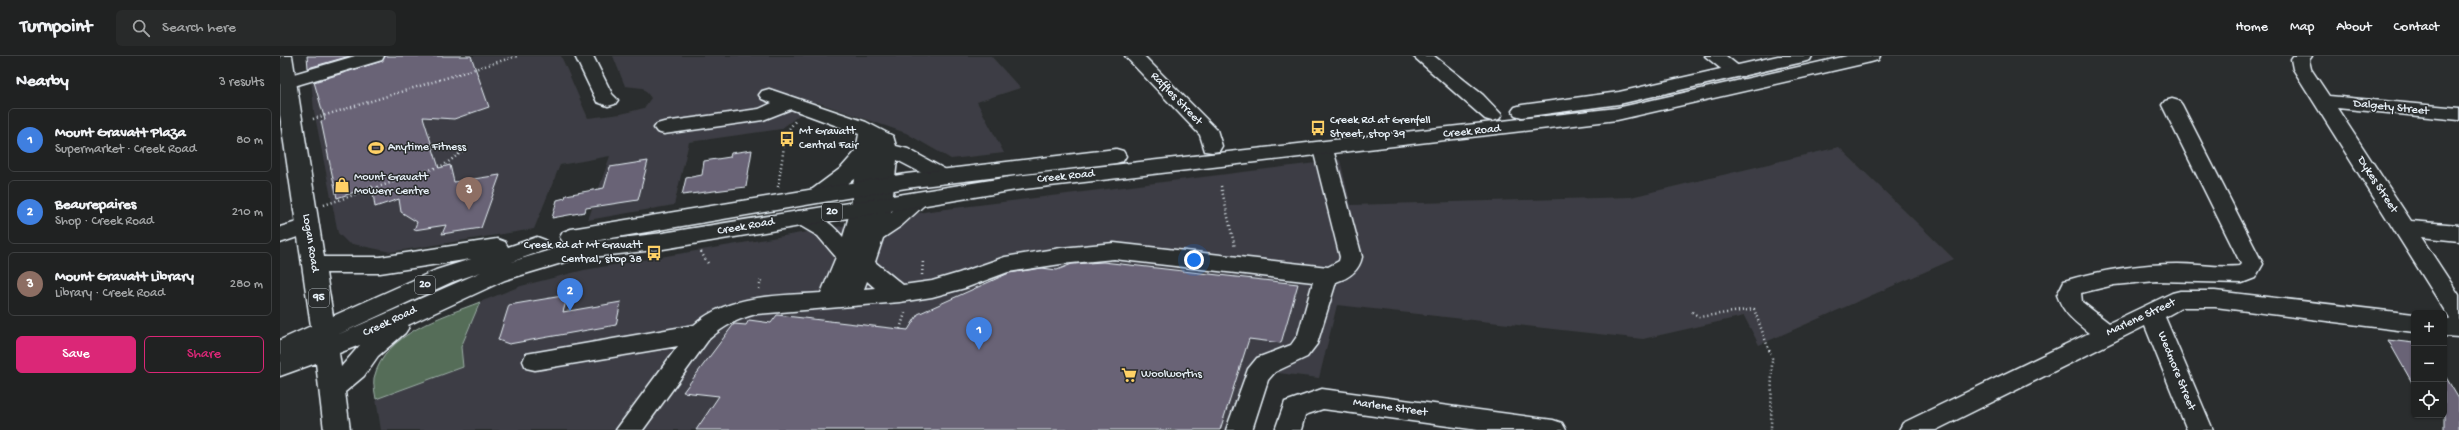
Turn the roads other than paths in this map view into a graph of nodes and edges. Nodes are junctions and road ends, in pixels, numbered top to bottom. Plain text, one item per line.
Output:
1 (284, 56) edge
2 (374, 56) edge
3 (584, 56) edge
4 (1134, 56) edge
5 (1422, 56) edge
6 (1714, 56) edge
7 (1803, 56) edge
8 (1870, 56) edge
9 (2303, 56) edge
10 (1737, 72) junction
11 (287, 82) junction
12 (769, 95) dead end
13 (608, 100) dead end
14 (2323, 101) junction
15 (788, 103) junction
16 (2172, 105) dead end
17 (2459, 114) edge
18 (1492, 115) junction
19 (664, 128) dead end
20 (870, 132) junction
21 (1212, 146) junction
22 (1323, 149) junction
23 (887, 151) junction
24 (866, 153) junction
25 (941, 176) junction
26 (884, 194) junction
27 (817, 196) junction
28 (863, 198) junction
29 (921, 198) junction
30 (802, 217) junction
31 (306, 219) junction
32 (2405, 228) junction
33 (875, 233) junction
34 (2459, 233) edge
35 (280, 235) edge
36 (529, 248) junction
37 (855, 260) junction
38 (314, 265) junction
39 (1326, 276) junction
40 (839, 299) junction
41 (903, 302) junction
42 (412, 312) junction
43 (2151, 312) junction
44 (2459, 314) edge
45 (2411, 323) edge
46 (2447, 326) edge
47 (2459, 328) edge
48 (701, 334) junction
49 (2106, 334) junction
50 (326, 340) junction
51 (280, 350) edge
52 (535, 361) dead end
53 (280, 367) edge
54 (332, 390) junction
55 (337, 430) edge
56 (629, 430) edge
57 (1239, 430) edge
58 (1288, 430) edge
59 (1553, 430) edge
60 (1912, 430) edge
61 (2200, 430) edge

1 - 11 main road, Logan Road / 95
2 - 11 main road
3 - 13 main road
4 - 21 main road, Raffles Street
5 - 18 main road
6 - 10 main road
7 - 10 main road, Creek Road / 20
8 - 22 main road, Creek Road / 20
9 - 14 main road, Dykes Street
10 - 18 main road, Creek Road / 20
11 - 31 main road, Logan Road / 95
12 - 15 main road
14 - 17 main road, Dalgety Street
14 - 32 main road, Dykes Street
15 - 19 main road
15 - 20 main road
16 - 49 main road
18 - 21 main road, Creek Road / 20
20 - 23 main road
20 - 24 main road
21 - 25 main road, Creek Road / 20
22 - 29 main road, Creek Road / 20
22 - 39 main road
23 - 25 main road
23 - 26 main road
24 - 27 main road
24 - 28 main road
25 - 26 main road, Creek Road / 20
26 - 28 main road, Creek Road / 20
26 - 29 main road, Creek Road / 20
26 - 33 main road
27 - 28 main road, Creek Road / 20
27 - 36 main road, Creek Road / 20
28 - 30 main road, Creek Road / 20
28 - 37 main road
29 - 33 main road
30 - 37 main road
30 - 42 main road, Creek Road / 20
31 - 35 main road
31 - 38 main road, Logan Road / 95
32 - 34 main road
32 - 44 main road, Dykes Street
33 - 37 main road
36 - 38 main road
36 - 50 main road, Creek Road / 20
37 - 40 main road
37 - 41 main road
38 - 50 main road, Logan Road / 95
39 - 41 main road
39 - 57 main road
40 - 41 main road
40 - 48 main road
42 - 50 main road, Creek Road / 20
42 - 54 main road
43 - 45 main road, Marlene Street
43 - 49 main road, Marlene Street
43 - 61 main road, Wedmore Street
46 - 47 main road
48 - 52 main road
48 - 56 main road
49 - 60 main road, Marlene Street
50 - 51 main road, Creek Road / 20
50 - 53 main road, Creek Road / 20
50 - 54 main road, Logan Road / 95
54 - 55 main road, Logan Road / 95
58 - 59 main road, Marlene Street

